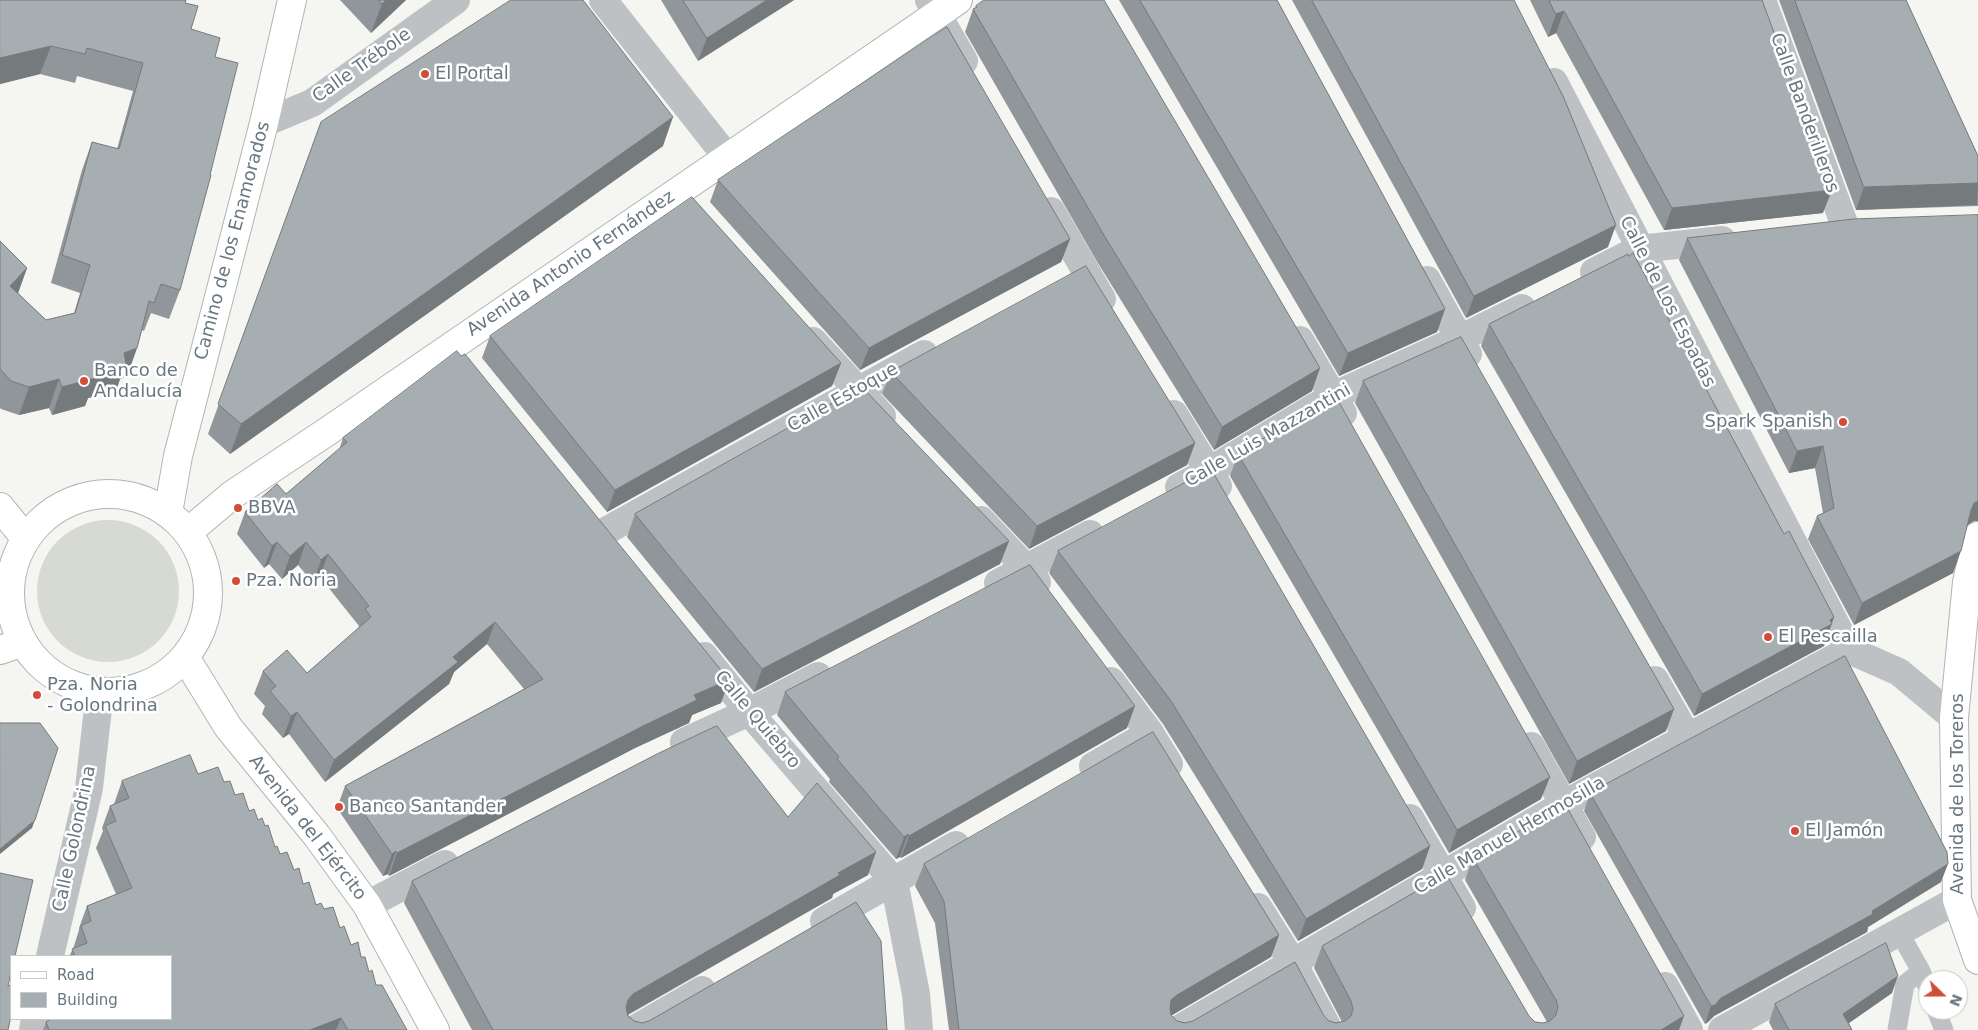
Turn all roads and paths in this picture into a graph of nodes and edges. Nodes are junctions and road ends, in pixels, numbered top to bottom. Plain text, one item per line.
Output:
1 (292, 0) edge
2 (456, 0) edge
3 (603, 0) edge
4 (1762, 0) edge
5 (941, 5) edge
6 (1544, 62) edge
7 (976, 81) edge
8 (264, 123) junction
9 (727, 156) junction
10 (679, 191) junction
11 (1039, 191) edge
12 (698, 213) edge
13 (1874, 225) edge
14 (1845, 226) junction
15 (1816, 229) edge
16 (1747, 237) edge
17 (1639, 249) junction
18 (1417, 261) edge
19 (1571, 283) edge
20 (1545, 296) edge
21 (1115, 318) edge
22 (1288, 319) edge
23 (798, 324) edge
24 (1459, 340) junction
25 (944, 343) edge
26 (452, 346) junction
27 (470, 368) edge
28 (1479, 374) edge
29 (857, 390) junction
30 (1162, 395) edge
31 (1333, 396) junction
32 (1353, 431) edge
33 (898, 432) edge
34 (1209, 471) junction
35 (1157, 499) edge
36 (966, 504) edge
37 (1229, 505) edge
38 (0, 507) edge
39 (586, 510) edge
40 (168, 513) junction
41 (1113, 522) edge
42 (188, 532) junction
43 (604, 532) junction
44 (1978, 536) edge
45 (26, 539) junction
46 (622, 554) edge
47 (1026, 568) junction
48 (974, 595) edge
49 (1050, 599) edge
50 (689, 637) edge
51 (12, 646) edge
52 (1849, 650) junction
53 (184, 657) junction
54 (1643, 658) edge
55 (1097, 662) edge
56 (836, 667) edge
57 (100, 691) junction
58 (749, 712) junction
59 (1954, 718) junction
60 (1520, 726) edge
61 (1150, 733) junction
62 (1687, 736) junction
63 (660, 753) edge
64 (1074, 778) edge
65 (1181, 782) edge
66 (1398, 797) edge
67 (1564, 804) junction
68 (980, 832) edge
69 (470, 851) edge
70 (1593, 856) edge
71 (1443, 874) junction
72 (894, 881) junction
73 (1247, 889) edge
74 (1957, 900) junction
75 (367, 905) junction
76 (1476, 932) edge
77 (1899, 932) junction
78 (802, 934) edge
79 (50, 955) edge
80 (1651, 960) edge
81 (1978, 960) edge
82 (1293, 963) junction
83 (1920, 970) edge
84 (1918, 973) edge
85 (726, 977) edge
86 (435, 1030) edge
87 (633, 1030) edge
88 (919, 1030) edge
89 (1177, 1030) edge
90 (1329, 1030) edge
91 (1689, 1030) edge
92 (1722, 1030) edge
93 (1897, 1030) edge

1 - 8 street, Camino de los Enamorados
2 - 8 street, Calle Trébole
3 - 9 street
4 - 14 street, Calle Banderilleros
5 - 7 street
5 - 9 street, Avenida Antonio Fernández
6 - 17 street, Calle de Los Espadas
8 - 40 street, Camino de los Enamorados
9 - 10 street, Avenida Antonio Fernández
10 - 12 street
10 - 26 street, Avenida Antonio Fernández
11 - 21 street
13 - 14 street
14 - 15 street
16 - 17 street
17 - 19 street
17 - 52 street, Calle de Los Espadas
18 - 24 street
20 - 24 street, Calle Luis Mazzantini
22 - 31 street
23 - 29 street
24 - 28 street
24 - 31 street, Calle Luis Mazzantini
25 - 29 street, Calle Estoque
26 - 27 street
26 - 42 street, Avenida Antonio Fernández
29 - 33 street
29 - 43 street, Calle Estoque
30 - 34 street
31 - 32 street
31 - 34 street, Calle Luis Mazzantini
34 - 35 street, Calle Luis Mazzantini
34 - 37 street
36 - 47 street
38 - 45 street
39 - 43 street
40 - 42 street
40 - 45 street
41 - 47 street
42 - 53 street
43 - 46 street
44 - 59 street, Avenida de los Toreros
45 - 51 street
47 - 48 street
47 - 49 street
50 - 58 street, Calle Quiebro
51 - 57 street
52 - 59 street
52 - 62 street, Calle Manuel Hermosilla
53 - 57 street
53 - 75 street, Avenida del Ejército
54 - 62 street
55 - 61 street
56 - 58 street
57 - 79 street, Calle Golondrina
58 - 63 street
58 - 72 street, Calle Quiebro
59 - 74 street, Avenida de los Toreros
60 - 67 street
61 - 64 street
61 - 65 street
62 - 67 street, Calle Manuel Hermosilla
66 - 71 street
67 - 70 street
67 - 71 street, Calle Manuel Hermosilla
68 - 72 street
69 - 75 street
71 - 76 street
71 - 82 street, Calle Manuel Hermosilla
72 - 78 street
72 - 88 street, Calle Quiebro
73 - 82 street
74 - 77 street
74 - 81 street, Avenida de los Toreros
75 - 86 street, Avenida del Ejército
77 - 83 lane
77 - 92 street
80 - 91 street
82 - 89 street, Calle Manuel Hermosilla
82 - 90 street
84 - 93 lane
85 - 87 street

